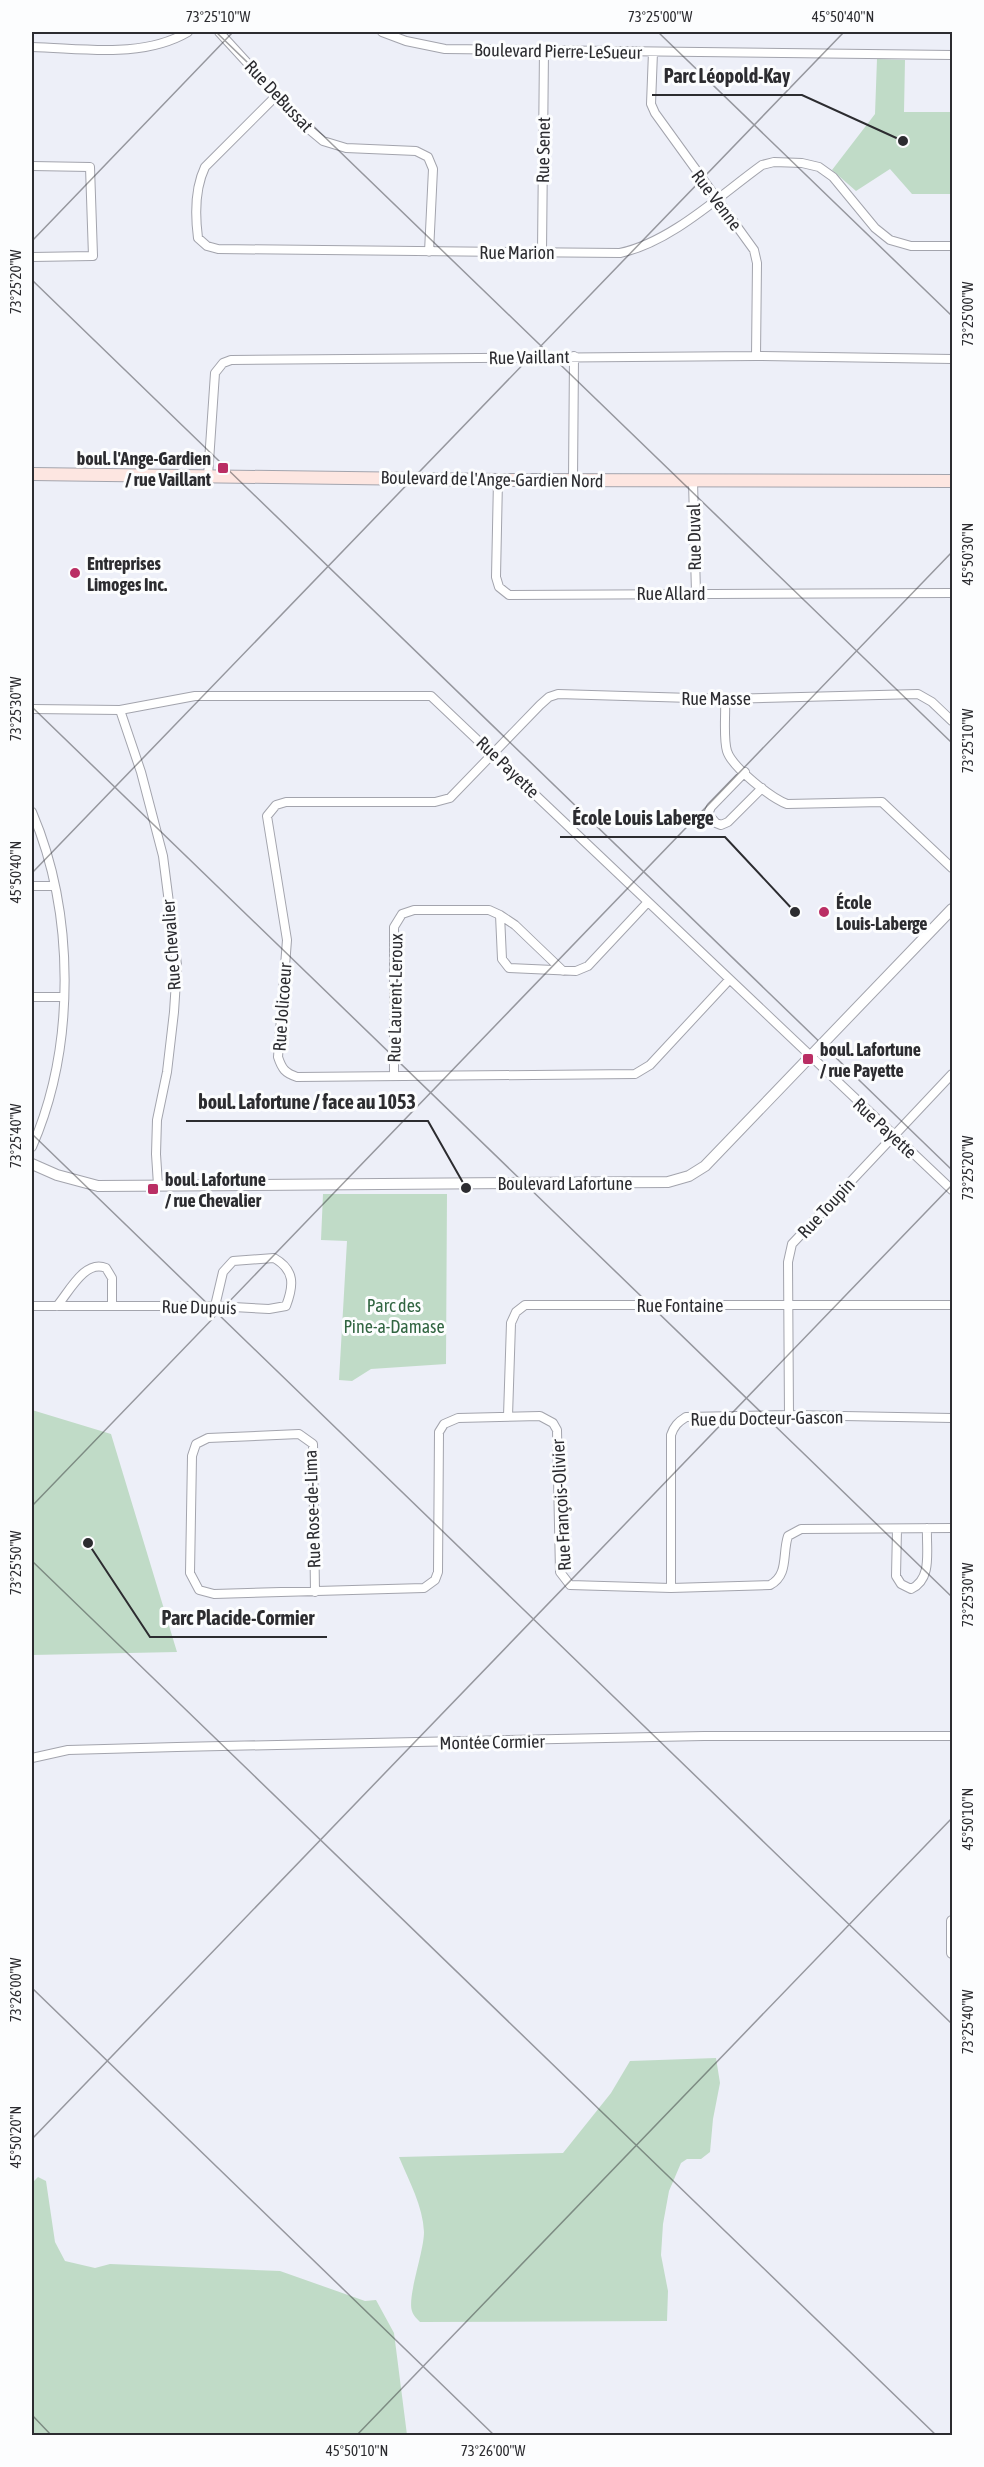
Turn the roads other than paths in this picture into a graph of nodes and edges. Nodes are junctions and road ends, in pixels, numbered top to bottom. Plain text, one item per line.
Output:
1 (188, 32) edge
2 (219, 32) edge
3 (382, 32) edge
4 (32, 47) edge
5 (544, 49) junction
6 (653, 52) junction
7 (952, 55) edge
8 (277, 95) junction
9 (32, 166) edge
10 (716, 199) junction
11 (952, 246) edge
12 (429, 252) junction
13 (542, 252) junction
14 (32, 257) edge
15 (574, 356) junction
16 (756, 356) junction
17 (952, 359) edge
18 (32, 474) edge
19 (208, 476) junction
20 (498, 480) junction
21 (573, 480) junction
22 (693, 481) junction
23 (952, 481) edge
24 (696, 593) junction
25 (952, 593) edge
26 (725, 699) junction
27 (32, 709) edge
28 (120, 710) junction
29 (952, 721) edge
30 (493, 753) junction
31 (745, 772) junction
32 (762, 788) junction
33 (32, 812) edge
34 (952, 868) edge
35 (32, 886) edge
36 (55, 886) junction
37 (647, 903) junction
38 (952, 909) edge
39 (500, 915) junction
40 (563, 970) junction
41 (729, 980) junction
42 (32, 997) edge
43 (64, 997) junction
44 (810, 1057) junction
45 (952, 1074) edge
46 (394, 1076) junction
47 (894, 1136) junction
48 (32, 1147) edge
49 (32, 1164) edge
50 (158, 1185) junction
51 (952, 1190) edge
52 (788, 1305) junction
53 (952, 1305) edge
54 (32, 1306) edge
55 (57, 1306) junction
56 (112, 1306) junction
57 (215, 1306) junction
58 (789, 1415) junction
59 (508, 1416) junction
60 (952, 1418) edge
61 (927, 1528) junction
62 (952, 1528) edge
63 (897, 1529) junction
64 (671, 1588) junction
65 (199, 1590) joint
66 (315, 1592) junction
67 (952, 1736) edge
68 (32, 1758) edge
69 (952, 1921) edge
70 (952, 1953) edge

1 - 4 street
2 - 8 street, Rue DeBussat
3 - 5 street, Boulevard Pierre-LeSueur
5 - 6 street, Boulevard Pierre-LeSueur
5 - 13 street, Rue Senet
6 - 7 street, Boulevard Pierre-LeSueur
6 - 10 street, Rue Venne
8 - 12 street, Rue DeBussat
8 - 12 street, Rue Marion
9 - 14 street
10 - 11 street, Rue Marion
10 - 13 street, Rue Marion
10 - 16 street, Rue Venne
12 - 13 street, Rue Marion
15 - 16 street, Rue Vaillant
15 - 19 street, Rue Vaillant
15 - 21 street
16 - 17 street, Rue Vaillant
18 - 19 main road, Boulevard de l'Ange-Gardien Nord
19 - 20 main road, Boulevard de l'Ange-Gardien Nord
20 - 21 main road, Boulevard de l'Ange-Gardien Nord
20 - 24 street, Rue Allard
21 - 22 main road, Boulevard de l'Ange-Gardien Nord
22 - 23 main road, Boulevard de l'Ange-Gardien Nord
22 - 24 street, Rue Duval
24 - 25 street, Rue Allard
26 - 29 street, Rue Masse
26 - 30 street, Rue Masse
26 - 31 street
27 - 28 street, Rue Payette
28 - 30 street, Rue Payette
28 - 50 street, Rue Chevalier
30 - 37 street, Rue Payette
30 - 46 street, Rue Jolicoeur
31 - 32 street
31 - 32 street
32 - 34 street
33 - 36 street
35 - 36 street
36 - 43 street
37 - 40 street
37 - 41 street, Rue Payette
38 - 44 street, Boulevard Lafortune
39 - 40 street, Rue Laurent-Leroux
39 - 40 street
39 - 46 street, Rue Laurent-Leroux
41 - 44 street, Rue Payette
41 - 46 street, Rue Jolicoeur
42 - 43 street
43 - 48 street
44 - 47 street, Rue Payette
44 - 50 street, Boulevard Lafortune
45 - 47 street, Rue Toupin
47 - 51 street, Rue Payette
47 - 52 street, Rue Toupin
49 - 50 street, Boulevard Lafortune
52 - 53 street, Rue Fontaine
52 - 58 street, Rue Toupin
52 - 59 street, Rue Fontaine
54 - 55 street, Rue Dupuis
55 - 56 street, Rue Dupuis
55 - 56 street
56 - 57 street, Rue Dupuis
57 - 57 street, Rue Dupuis
58 - 60 street, Rue du Docteur-Gascon
58 - 64 street, Rue du Docteur-Gascon
59 - 64 street, Rue François-Olivier
59 - 66 street, Rue François-Olivier
61 - 62 street, Rue François-Olivier
61 - 63 street, Rue François-Olivier
61 - 63 street
63 - 64 street, Rue François-Olivier
65 - 66 street, Rue François-Olivier
65 - 66 street, Rue Rose-de-Lima
67 - 68 street, Montée Cormier
69 - 70 street

